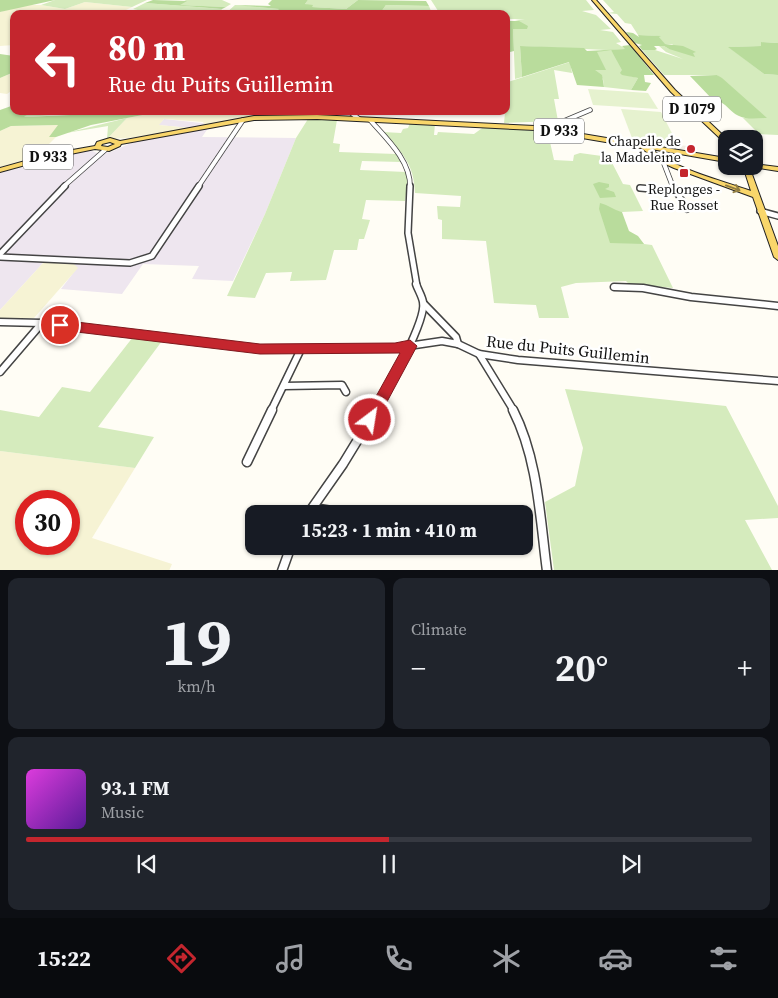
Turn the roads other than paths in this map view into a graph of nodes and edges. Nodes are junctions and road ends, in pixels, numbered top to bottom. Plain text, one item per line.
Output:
1 (594, 0) edge
2 (606, 13) joint
3 (621, 32) joint
4 (632, 44) joint
5 (590, 110) dead end
6 (354, 115) edge
7 (359, 119) junction
8 (243, 120) junction
9 (370, 120) junction
10 (547, 127) junction
11 (718, 133) edge
12 (119, 143) junction
13 (642, 146) junction
14 (97, 147) junction
15 (106, 150) junction
16 (718, 159) edge
17 (663, 161) junction
18 (763, 167) edge
19 (778, 169) edge
20 (0, 170) edge
21 (749, 175) edge
22 (640, 188) dead end
23 (676, 190) junction
24 (755, 195) junction
25 (687, 210) dead end
26 (760, 210) junction
27 (778, 216) edge
28 (0, 256) edge
29 (778, 257) edge
30 (614, 288) dead end
31 (424, 304) junction
32 (778, 306) edge
33 (0, 322) edge
34 (42, 323) junction
35 (458, 344) junction
36 (410, 346) junction
37 (301, 349) junction
38 (479, 354) junction
39 (0, 372) edge
40 (778, 380) edge
41 (284, 386) junction
42 (346, 392) dead end
43 (247, 462) dead end
44 (315, 505) edge
45 (288, 555) edge
46 (282, 570) edge
47 (547, 570) edge

1 - 2 main road, D 1079
2 - 3 main road, D 1079
3 - 4 main road, D 1079
4 - 11 main road, D 1079
5 - 10 street
6 - 7 street
7 - 8 main road, D 933
7 - 9 main road, D 933
8 - 12 main road, D 933
8 - 28 street
9 - 10 main road, D 933
9 - 31 street
10 - 13 main road, D 933
12 - 14 main road
12 - 15 main road
13 - 16 main road, D 933
13 - 17 main road
14 - 15 main road
14 - 20 main road, D 933
15 - 28 street
17 - 23 street
17 -> 24 main road
18 - 19 main road
21 - 24 main road
22 - 23 street
23 - 25 street
24 - 26 main road
26 - 27 street
26 - 29 main road
30 - 32 street
31 - 35 street
31 - 36 street
33 - 34 street, Rue du Puits Guillemin
34 - 37 street, Rue du Puits Guillemin
34 - 39 street
35 - 36 street, Rue du Puits Guillemin
35 - 38 street, Rue du Puits Guillemin
36 - 37 street, Rue du Puits Guillemin
36 - 44 street
37 - 41 street
38 - 40 street, Rue du Puits Guillemin
38 - 47 street
41 - 42 street
41 - 43 street
45 - 46 street

